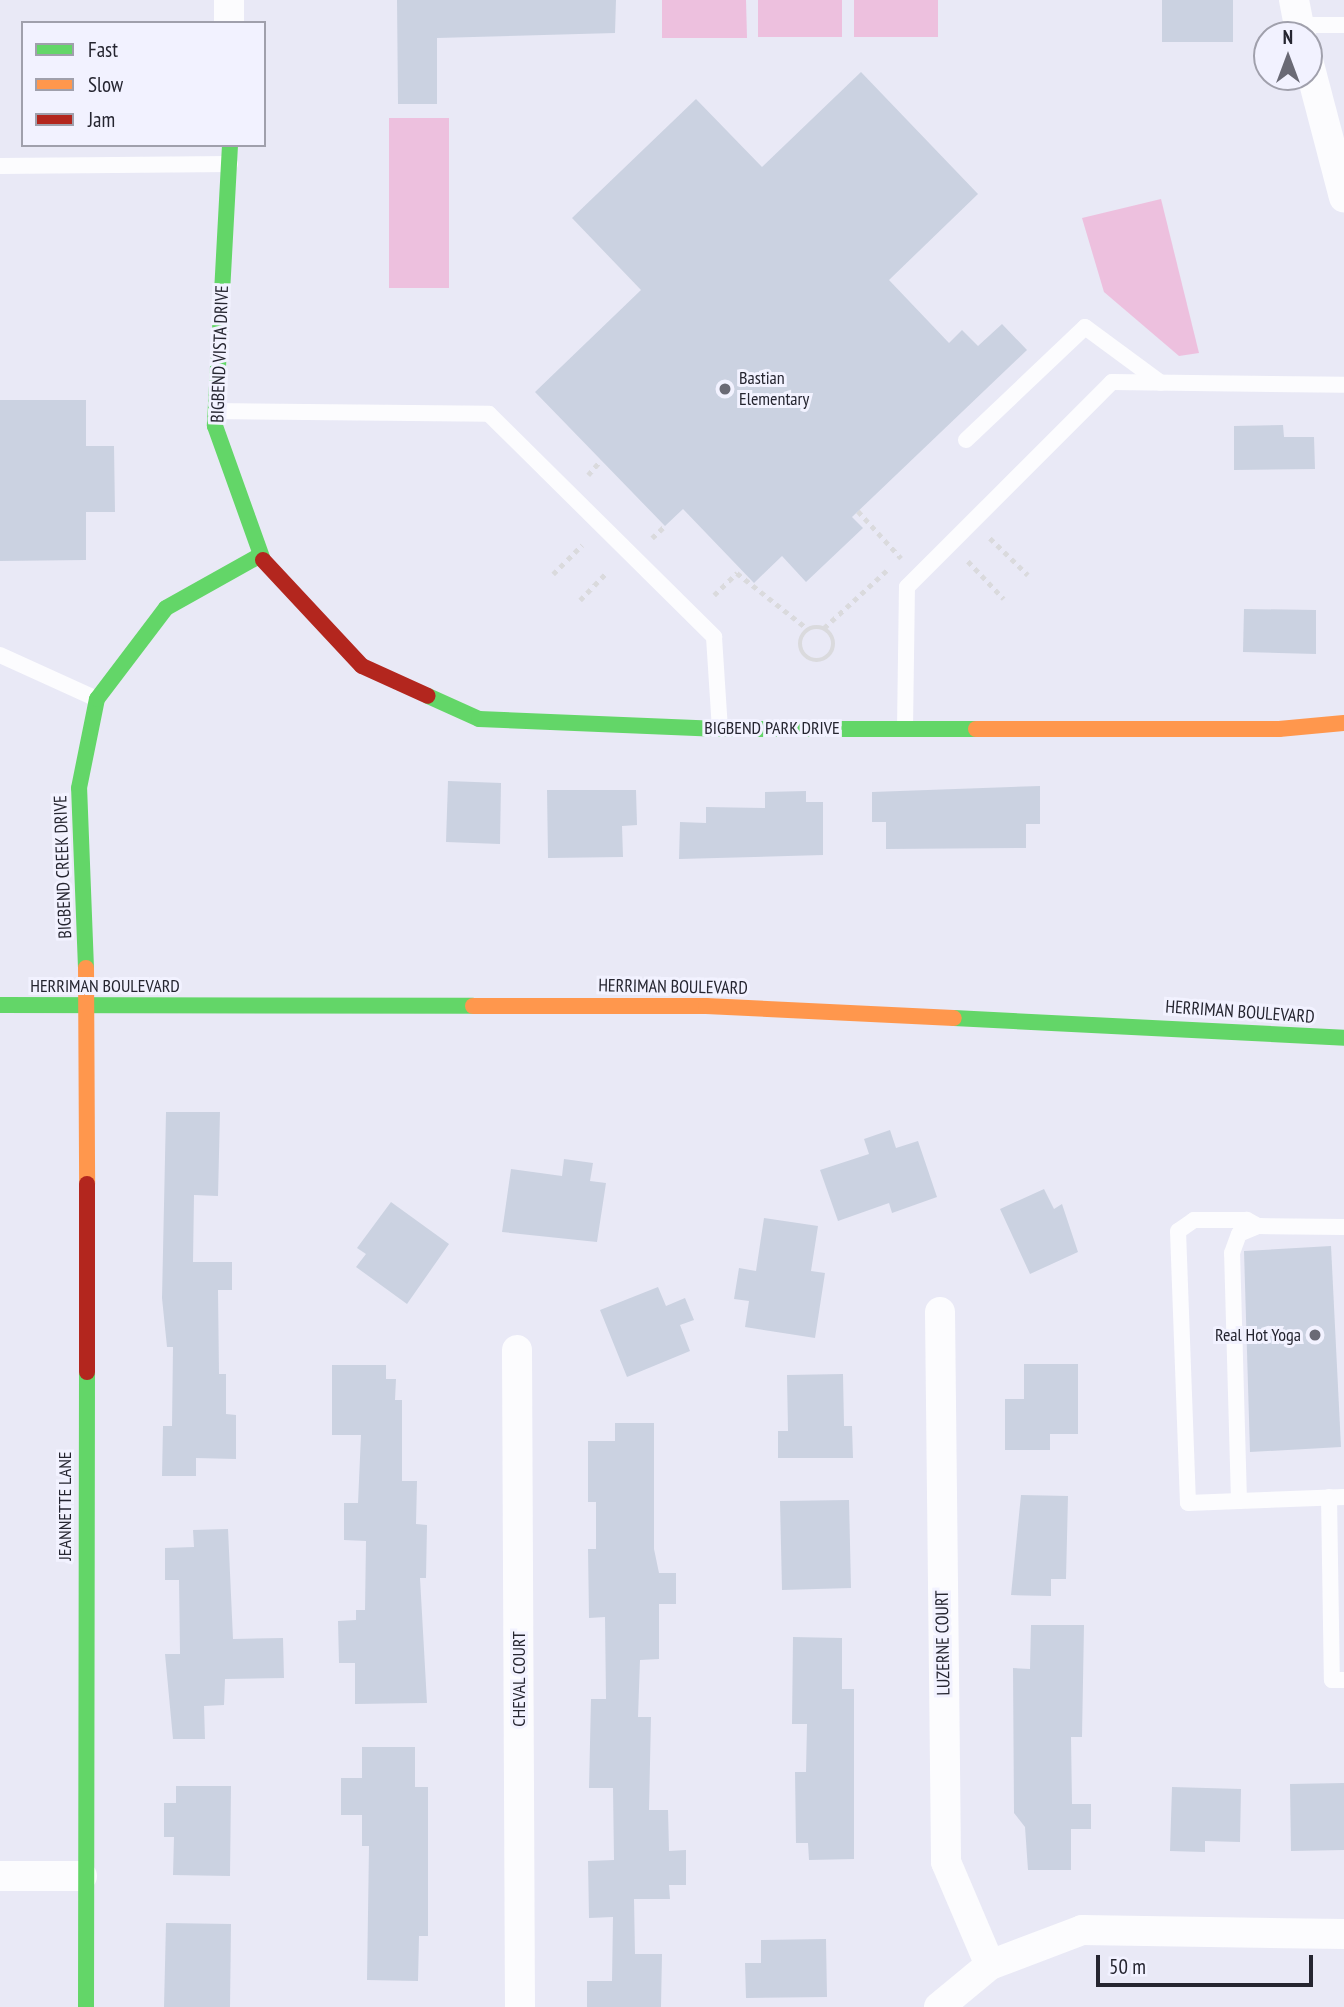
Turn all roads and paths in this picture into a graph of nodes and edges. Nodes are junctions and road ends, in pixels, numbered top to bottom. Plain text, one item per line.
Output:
1 (229, 0) edge
2 (1298, 20) edge
3 (229, 21) edge
4 (1344, 25) edge
5 (1316, 91) edge
6 (230, 147) edge
7 (230, 164) junction
8 (0, 166) edge
9 (1344, 197) edge
10 (1161, 383) junction
11 (1344, 385) edge
12 (215, 411) junction
13 (966, 440) dead end
14 (601, 460) dead end
15 (588, 475) dead end
16 (858, 511) dead end
17 (665, 526) dead end
18 (652, 538) dead end
19 (990, 538) dead end
20 (582, 545) dead end
21 (259, 556) junction
22 (901, 558) dead end
23 (968, 561) dead end
24 (887, 570) dead end
25 (608, 571) dead end
26 (554, 574) dead end
27 (1028, 575) dead end
28 (714, 596) dead end
29 (1004, 599) dead end
30 (580, 600) dead end
31 (824, 628) junction
32 (808, 629) junction
33 (0, 655) edge
34 (97, 699) junction
35 (1344, 723) edge
36 (905, 728) junction
37 (720, 729) junction
38 (0, 1005) edge
39 (87, 1005) junction
40 (1344, 1038) edge
41 (1258, 1226) junction
42 (1344, 1227) edge
43 (940, 1312) dead end
44 (517, 1350) dead end
45 (1336, 1497) edge
46 (1239, 1501) junction
47 (1338, 1643) edge
48 (1344, 1680) edge
49 (0, 1876) edge
50 (82, 1876) junction
51 (1344, 1934) edge
52 (990, 1965) junction
53 (86, 2007) edge
54 (520, 2007) edge
55 (939, 2007) edge

1 - 3 street
2 - 4 lane
5 - 9 street
6 - 7 street, BIGBEND VISTA DRIVE
7 - 8 lane
7 - 12 street, BIGBEND VISTA DRIVE
10 - 11 lane
10 - 13 lane
10 - 36 lane
12 - 21 street, BIGBEND VISTA DRIVE
12 - 37 lane
14 - 15 path
16 - 22 path
17 - 18 path
19 - 27 path
20 - 26 path
21 - 34 street, BIGBEND CREEK DRIVE
21 - 37 street, BIGBEND PARK DRIVE
23 - 29 path
24 - 31 path
25 - 30 path
28 - 32 path
31 - 32 path
31 - 32 path
33 - 34 lane
34 - 39 street, BIGBEND CREEK DRIVE
35 - 36 street, BIGBEND PARK DRIVE
36 - 37 street, BIGBEND PARK DRIVE
38 - 39 street, HERRIMAN BOULEVARD
39 - 40 street, HERRIMAN BOULEVARD
39 - 50 street, JEANNETTE LANE
41 - 42 lane
41 - 46 lane
41 - 46 lane
43 - 52 street, LUZERNE COURT
44 - 54 street, CHEVAL COURT
45 - 46 lane
45 - 47 lane
47 - 48 lane
49 - 50 street
50 - 53 street, JEANNETTE LANE
51 - 52 street
52 - 55 street

